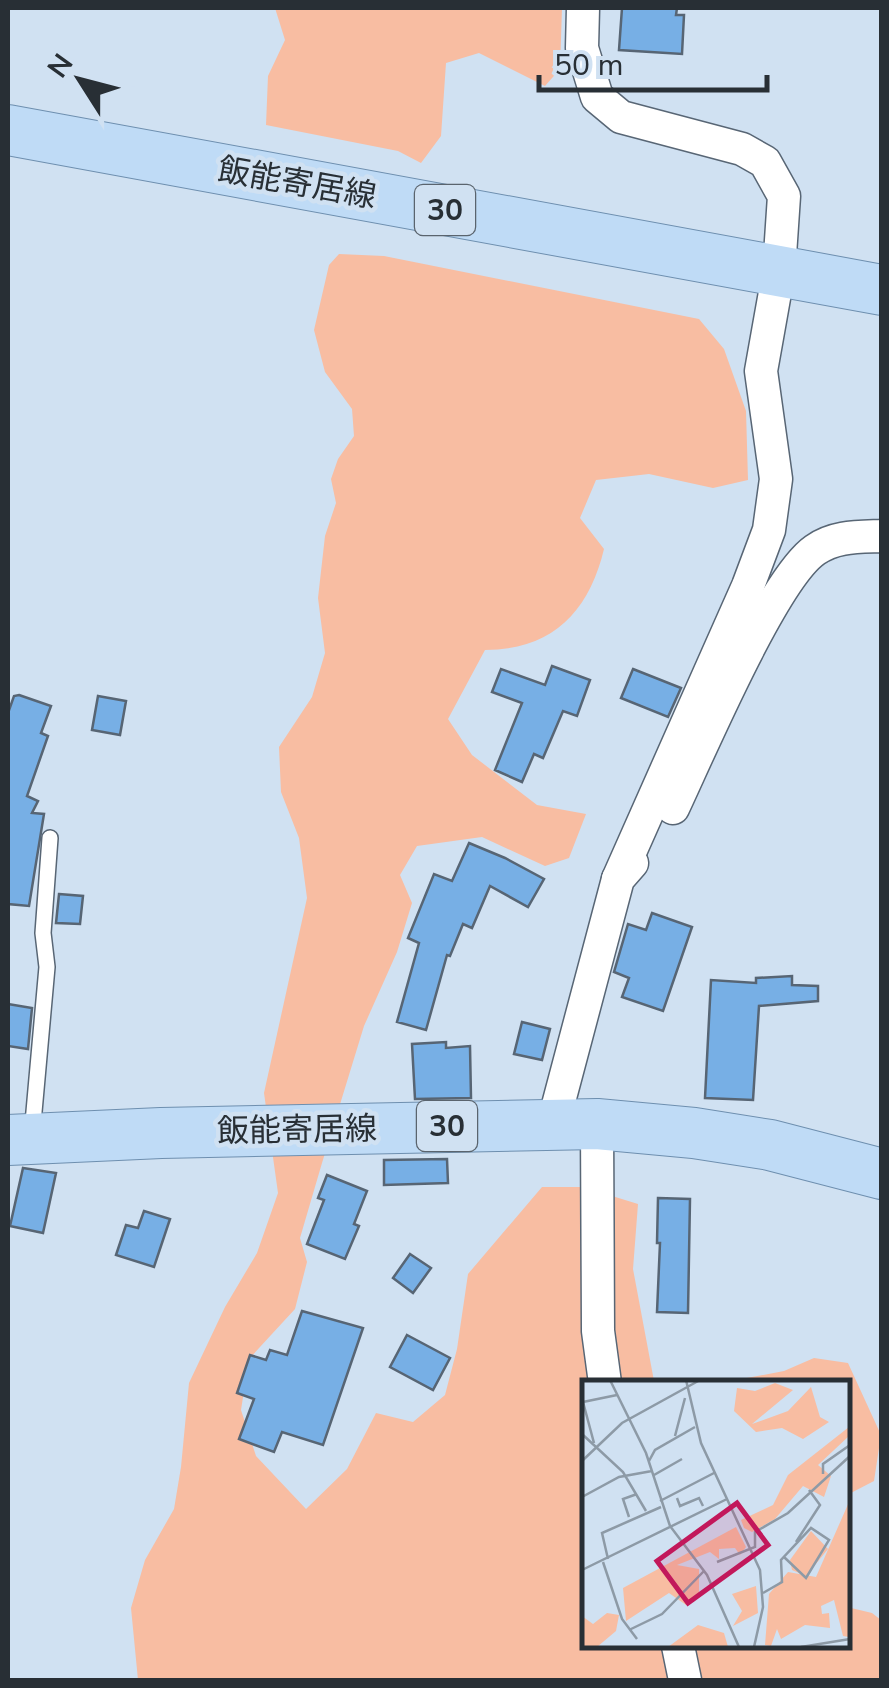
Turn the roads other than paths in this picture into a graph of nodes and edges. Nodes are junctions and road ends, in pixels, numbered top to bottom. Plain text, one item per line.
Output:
1 (583, 8) edge
2 (8, 130) edge
3 (780, 270) junction
4 (882, 290) edge
5 (882, 536) edge
6 (50, 838) dead end
7 (618, 879) junction
8 (575, 1124) junction
9 (19, 1139) edge
10 (882, 1174) edge
11 (605, 1380) edge
12 (678, 1648) edge
13 (685, 1680) edge

1 - 3 street
2 - 3 main road, 飯能寄居線 / 30
3 - 4 main road, 飯能寄居線 / 30
3 - 7 street
5 - 7 street
6 - 9 lane
7 - 8 street
8 - 9 main road, 飯能寄居線 / 30
8 - 10 main road, 飯能寄居線 / 30
8 - 11 street
12 - 13 street

